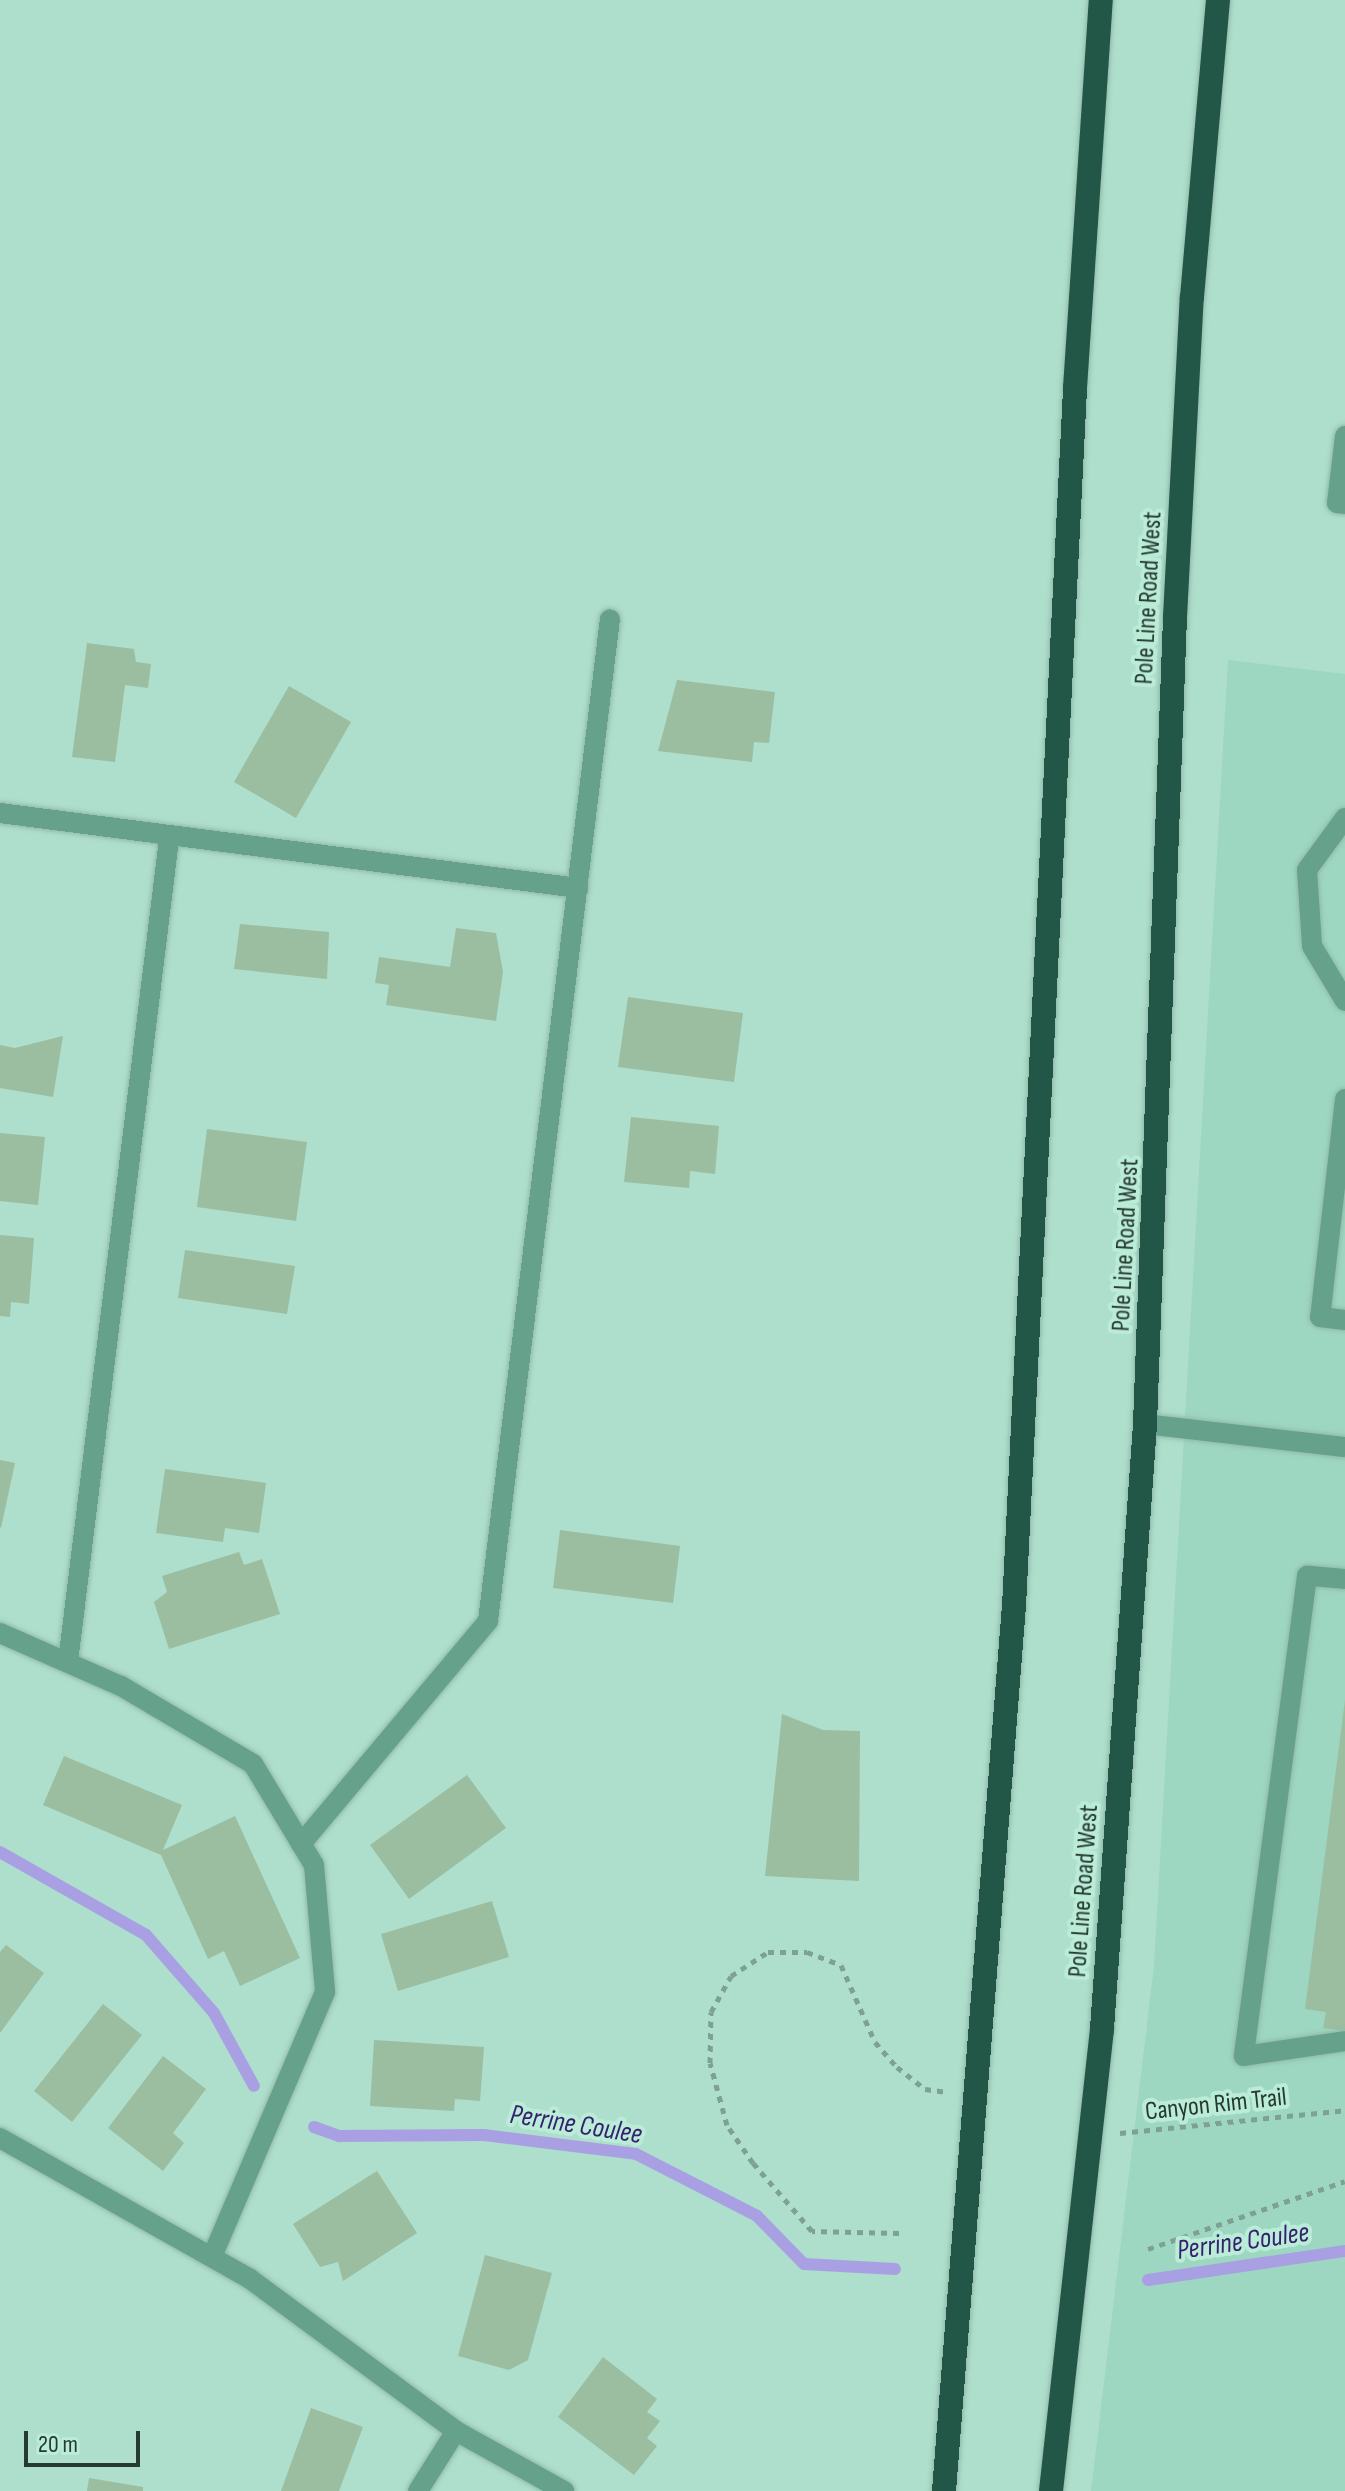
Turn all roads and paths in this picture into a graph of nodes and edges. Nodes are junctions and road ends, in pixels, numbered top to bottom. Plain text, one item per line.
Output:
1 (1101, 0) edge
2 (1218, 0) edge
3 (1345, 436) edge
4 (1345, 504) edge
5 (610, 619) dead end
6 (0, 813) edge
7 (1344, 823) edge
8 (169, 839) junction
9 (578, 888) junction
10 (1345, 1001) edge
11 (1345, 1099) edge
12 (1345, 1320) edge
13 (1145, 1424) junction
14 (1345, 1447) edge
15 (1345, 1579) edge
16 (0, 1633) edge
17 (68, 1662) junction
18 (301, 1844) junction
19 (1345, 2041) edge
20 (976, 2095) junction
21 (1345, 2110) edge
22 (1091, 2131) junction
23 (0, 2138) edge
24 (1345, 2181) edge
25 (899, 2233) dead end
26 (1148, 2249) dead end
27 (212, 2257) junction
28 (456, 2431) junction
29 (418, 2491) edge
30 (564, 2491) edge
31 (944, 2491) edge
32 (1051, 2491) edge

1 - 20 highway
2 - 13 highway, Pole Line Road West
3 - 4 street
5 - 9 street
6 - 8 street
7 - 10 street
8 - 9 street
8 - 17 street
9 - 18 street
11 - 12 street
13 - 14 street
13 - 22 highway, Pole Line Road West
15 - 19 street
16 - 17 street
17 - 18 street
18 - 27 street
20 - 25 path
20 - 31 highway
21 - 22 path, Canyon Rim Trail
22 - 32 highway, Pole Line Road West
23 - 27 street
24 - 26 path
27 - 28 street
28 - 29 street
28 - 30 street

